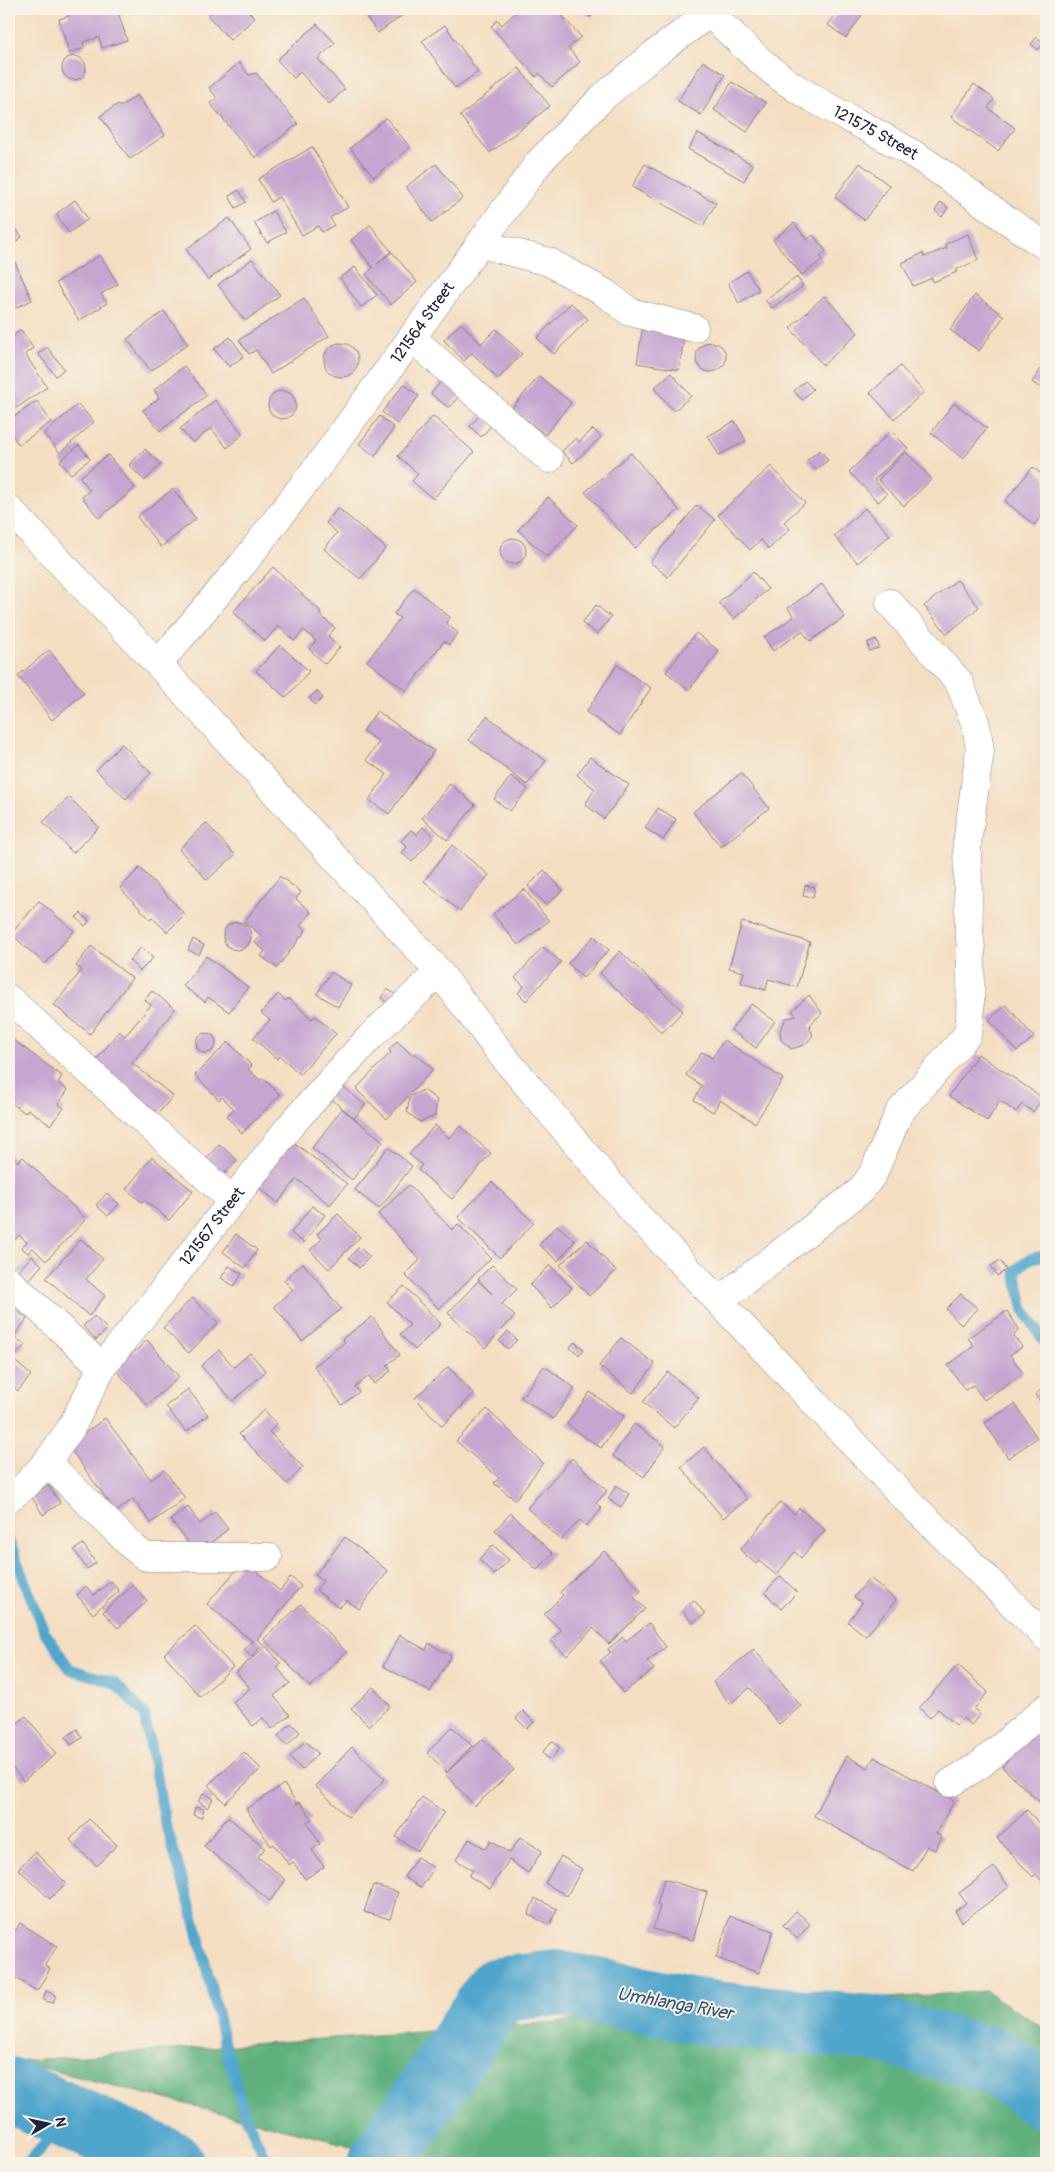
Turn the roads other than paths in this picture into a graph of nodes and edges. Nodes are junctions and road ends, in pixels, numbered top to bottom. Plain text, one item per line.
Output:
1 (712, 11) edge
2 (481, 244) junction
3 (1046, 246) edge
4 (694, 328) dead end
5 (412, 338) junction
6 (548, 459) dead end
7 (9, 509) edge
8 (890, 603) dead end
9 (158, 664) junction
10 (439, 972) junction
11 (9, 999) edge
12 (233, 1201) junction
13 (9, 1281) edge
14 (720, 1300) junction
15 (102, 1367) junction
16 (48, 1462) junction
17 (9, 1498) edge
18 (268, 1557) dead end
19 (1046, 1637) edge
20 (1046, 1708) edge
21 (950, 1783) dead end

1 - 2 street, 121564 Street
1 - 3 street, 121575 Street
2 - 4 street
2 - 5 street, 121564 Street
5 - 6 street
5 - 9 street, 121564 Street
7 - 9 street
8 - 14 street
9 - 10 street
10 - 12 street, 121567 Street
10 - 14 street
11 - 12 street
12 - 15 street, 121567 Street
13 - 15 street
14 - 19 street
15 - 16 street, 121567 Street
16 - 17 street, 121567 Street
16 - 18 street
20 - 21 street

